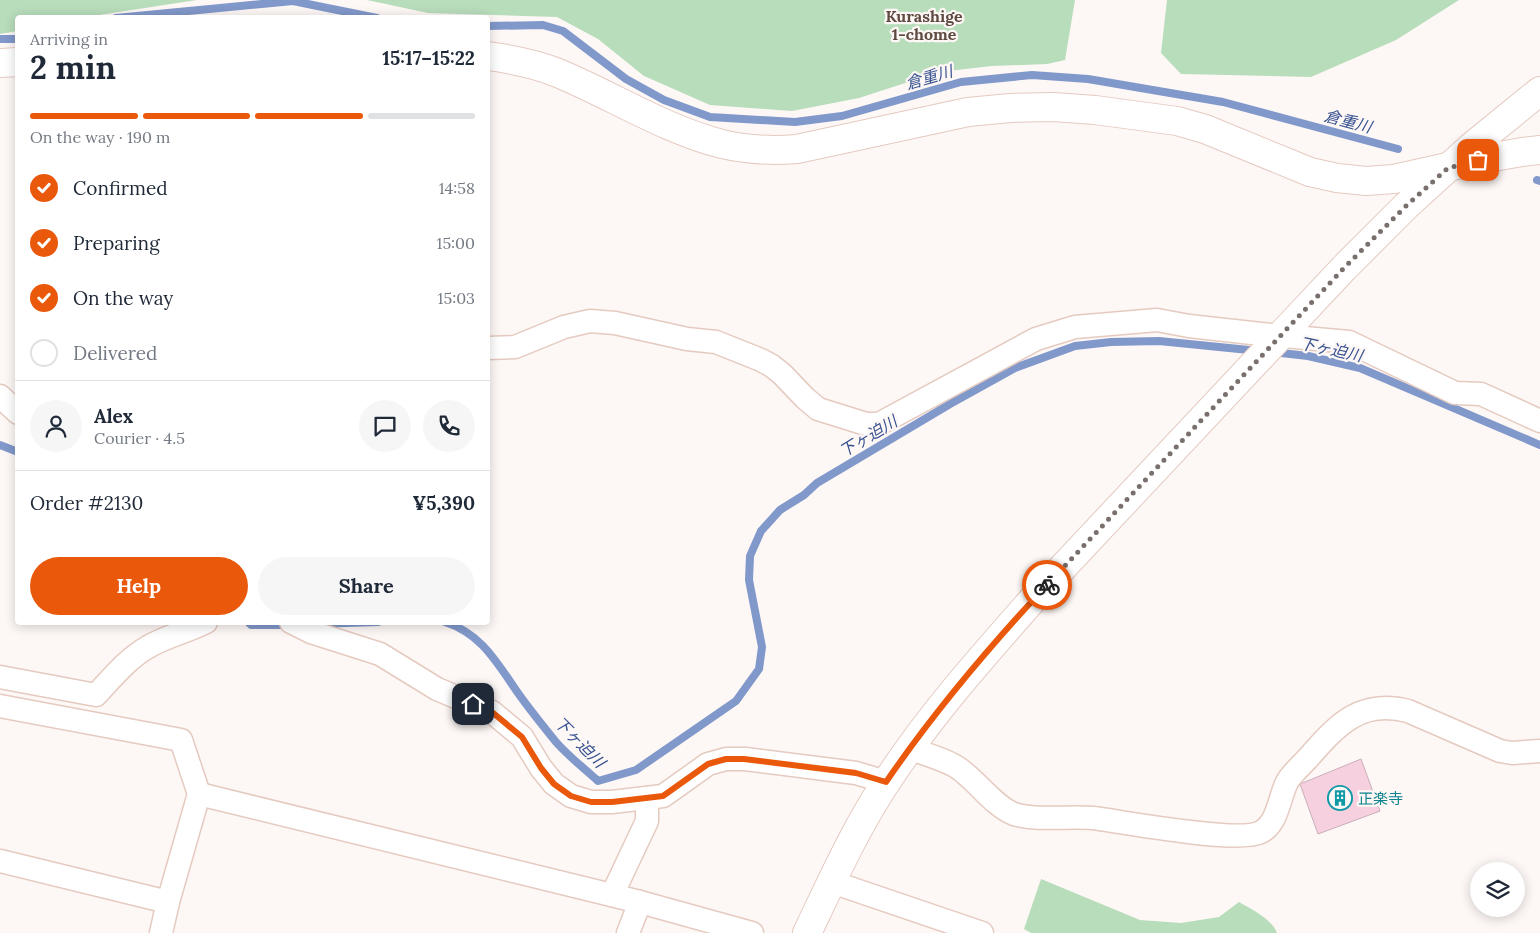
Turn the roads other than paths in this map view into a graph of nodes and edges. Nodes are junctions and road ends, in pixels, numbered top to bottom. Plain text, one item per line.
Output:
1 (490, 56) edge
2 (15, 62) edge
3 (0, 63) edge
4 (1540, 91) edge
5 (1540, 150) edge
6 (1457, 164) junction
7 (1280, 337) junction
8 (490, 348) edge
9 (0, 396) edge
10 (15, 410) edge
11 (1540, 421) edge
12 (200, 625) edge
13 (297, 625) edge
14 (0, 676) edge
15 (0, 706) edge
16 (909, 748) junction
17 (1540, 751) edge
18 (886, 782) junction
19 (199, 794) junction
20 (647, 798) junction
21 (0, 861) edge
22 (832, 882) junction
23 (612, 895) junction
24 (168, 902) junction
25 (640, 902) junction
26 (161, 933) edge
27 (628, 933) edge
28 (752, 933) edge
29 (808, 933) edge
30 (982, 933) edge

1 - 6 street
2 - 3 street
4 - 6 street
5 - 6 street
6 - 7 street
7 - 8 street
7 - 11 street
7 - 16 street
9 - 10 street
12 - 14 street
13 - 20 street
15 - 19 street
16 - 17 street
16 - 18 street
18 - 20 street
18 - 22 street
19 - 23 street
19 - 24 street
20 - 23 street
21 - 24 street
22 - 29 street
22 - 30 street
23 - 25 street
24 - 26 street
25 - 27 street
25 - 28 street

